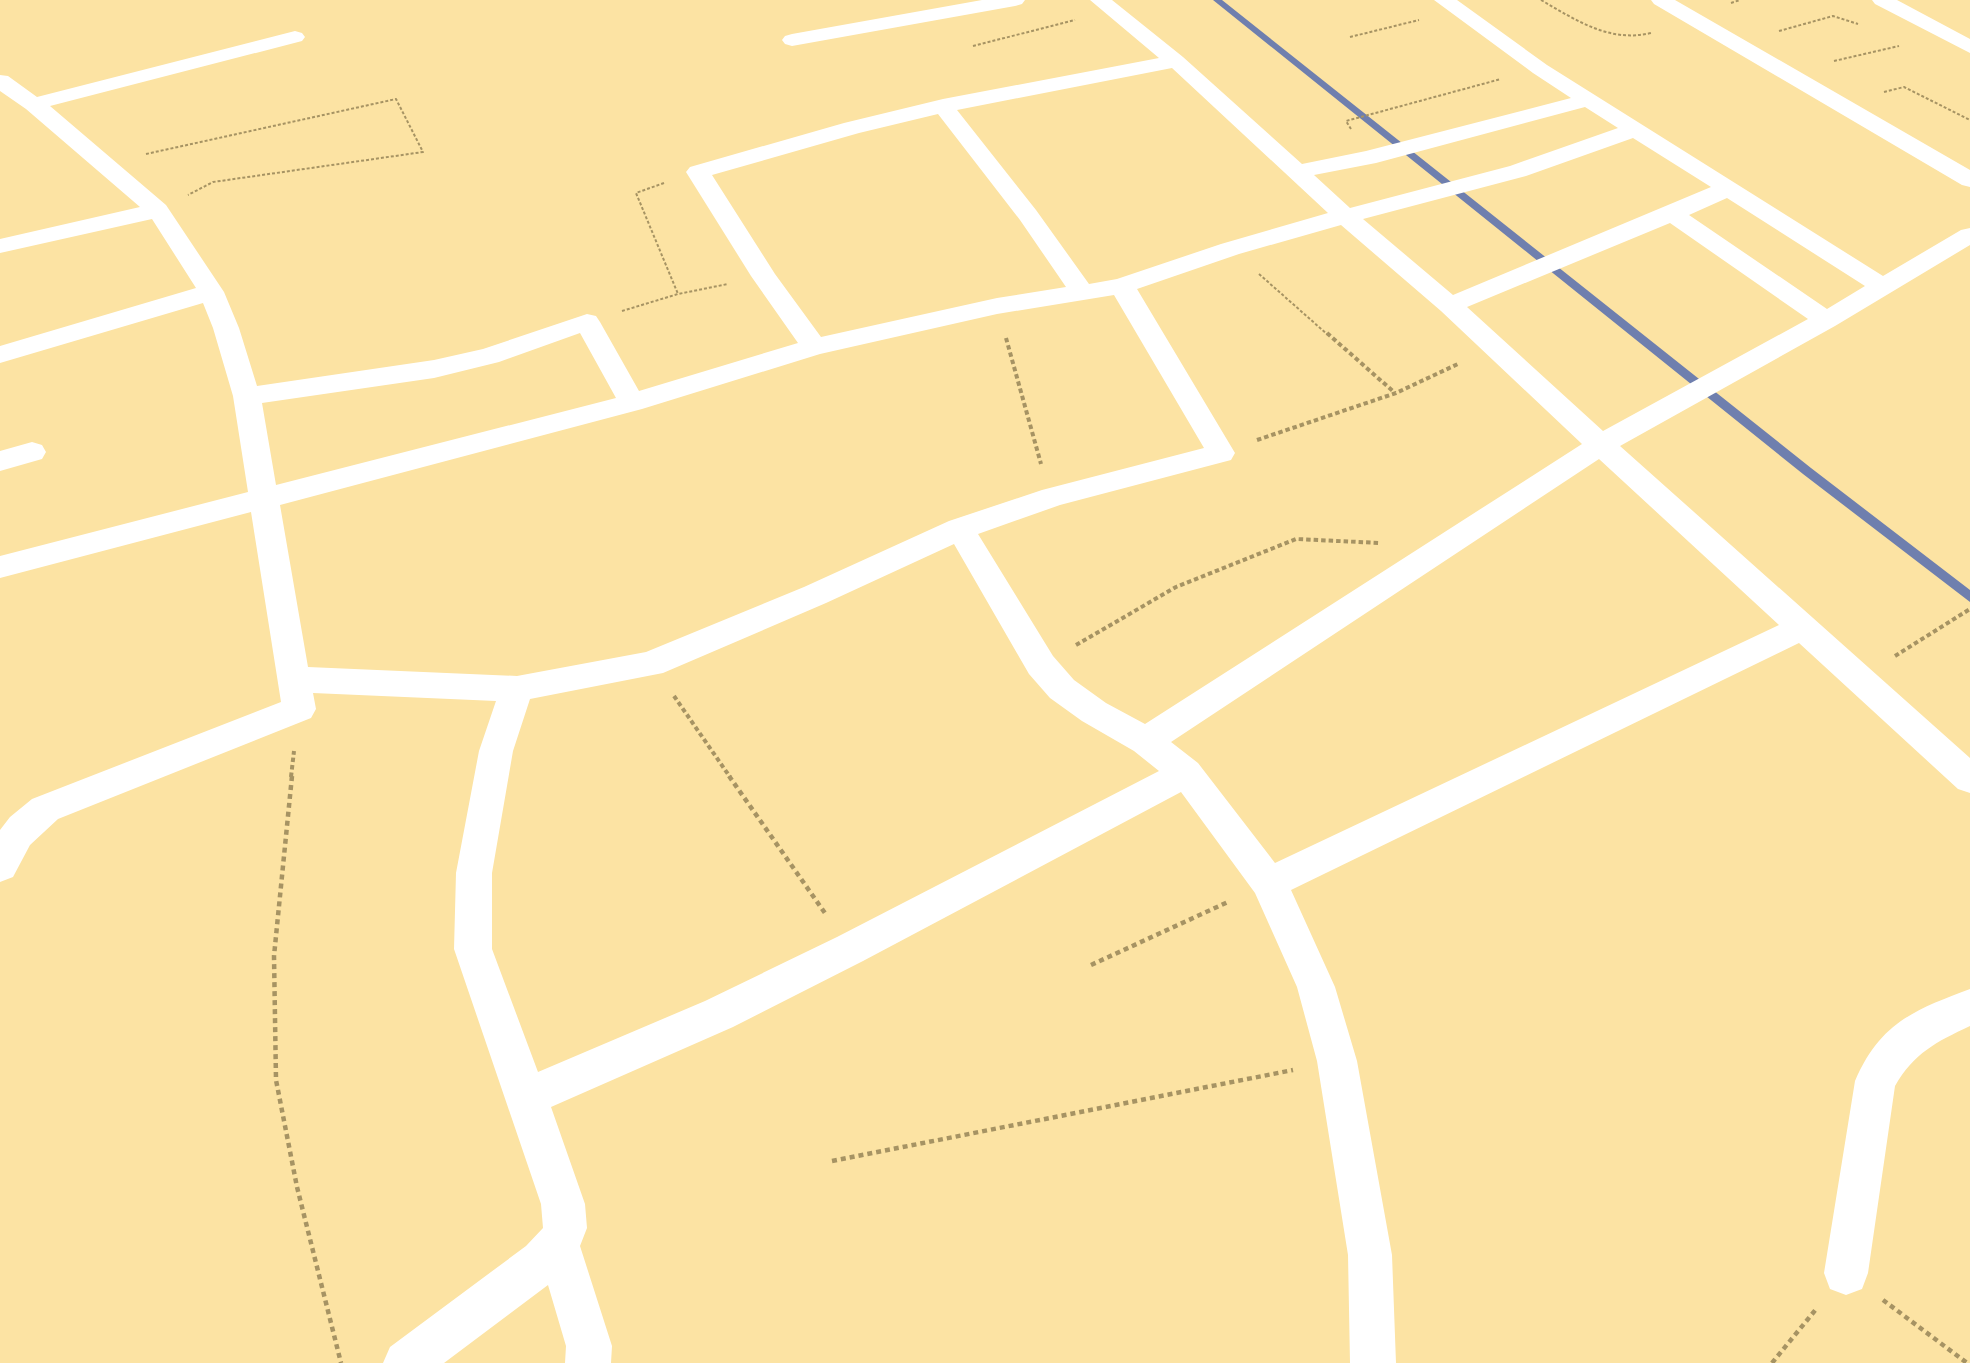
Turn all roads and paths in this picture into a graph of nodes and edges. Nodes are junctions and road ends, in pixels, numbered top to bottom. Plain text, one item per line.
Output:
1 (1015, 0) edge
2 (1541, 0) edge
3 (1661, 0) edge
4 (1882, 0) edge
5 (1107, 5) edge
6 (1451, 5) edge
7 (1692, 18) junction
8 (1863, 26) dead end
9 (295, 37) dead end
10 (1350, 37) dead end
11 (792, 40) dead end
12 (1735, 43) junction
13 (1901, 45) dead end
14 (973, 46) dead end
15 (1970, 47) edge
16 (1176, 61) junction
17 (1540, 69) junction
18 (1786, 72) junction
19 (0, 81) edge
20 (1588, 99) junction
21 (1840, 103) junction
22 (34, 104) junction
23 (943, 106) junction
24 (1970, 120) edge
25 (1637, 129) junction
26 (1368, 158) junction
27 (105, 163) junction
28 (698, 172) junction
29 (1297, 172) junction
30 (1970, 180) edge
31 (1729, 188) junction
32 (158, 210) junction
33 (1672, 214) junction
34 (1344, 216) junction
35 (1970, 235) edge
36 (0, 246) edge
37 (1230, 249) junction
38 (1946, 249) junction
39 (1970, 264) edge
40 (764, 276) junction
41 (1122, 286) junction
42 (1884, 287) junction
43 (211, 292) junction
44 (1082, 292) junction
45 (678, 294) junction
46 (1450, 305) junction
47 (998, 306) junction
48 (1826, 320) junction
49 (587, 321) junction
50 (814, 347) junction
51 (1493, 347) junction
52 (0, 355) edge
53 (1396, 393) junction
54 (247, 396) junction
55 (632, 402) junction
56 (1602, 444) junction
57 (32, 452) dead end
58 (1221, 453) junction
59 (0, 461) edge
60 (1052, 497) junction
61 (263, 500) junction
62 (960, 529) junction
63 (1446, 546) junction
64 (0, 567) edge
65 (1970, 609) edge
66 (1804, 627) junction
67 (651, 664) junction
68 (1041, 665) junction
69 (1859, 679) junction
70 (517, 689) junction
71 (297, 694) junction
72 (1146, 741) junction
73 (1186, 773) junction
74 (1970, 779) edge
75 (0, 866) edge
76 (1269, 883) junction
77 (850, 949) junction
78 (1091, 965) dead end
79 (1970, 1007) edge
80 (1337, 1061) junction
81 (527, 1097) junction
82 (832, 1161) dead end
83 (558, 1246) junction
84 (1846, 1273) junction
85 (341, 1363) edge
86 (406, 1363) edge
87 (588, 1363) edge
88 (1372, 1363) edge
89 (1772, 1363) edge
90 (1967, 1363) edge

1 - 11 street
2 - 7 path
3 - 7 street
4 - 15 street
5 - 14 path
5 - 16 street
6 - 10 path
6 - 17 street
7 - 12 street
8 - 12 path
9 - 22 street
12 - 18 street
13 - 18 path
16 - 23 street
16 - 29 street
17 - 20 street
17 - 26 path
18 - 21 street
19 - 22 street
20 - 25 street
20 - 26 street
21 - 24 path
21 - 30 street
22 - 27 street
23 - 28 street
23 - 44 street
25 - 31 street
25 - 34 street
26 - 29 street
27 - 32 street
27 - 32 path
28 - 40 street
28 - 45 path
29 - 34 street
31 - 33 street
31 - 42 street
32 - 36 street
32 - 43 street
33 - 46 street
33 - 48 street
34 - 37 street
34 - 46 street
35 - 38 street
37 - 41 street
37 - 53 path
38 - 39 street
38 - 42 street
40 - 45 path
40 - 50 street
41 - 44 street
41 - 58 street
42 - 48 street
43 - 52 street
43 - 54 street
44 - 47 street
45 - 49 path
46 - 51 street
47 - 50 street
47 - 60 path
48 - 56 street
49 - 54 street
49 - 55 street
50 - 55 street
51 - 53 path
51 - 56 street
53 - 58 path
54 - 61 street
55 - 61 street
56 - 63 street
56 - 66 street
57 - 59 street
58 - 60 street
60 - 62 street
61 - 64 street
61 - 71 street
62 - 67 street
62 - 68 street
63 - 68 path
63 - 72 street
65 - 69 path
66 - 69 street
66 - 76 street
67 - 70 street
67 - 77 path
68 - 72 street
69 - 74 street
70 - 71 street
70 - 81 street
71 - 75 street
71 - 85 path
72 - 73 street
73 - 76 street
73 - 77 street
76 - 78 path
76 - 80 street
77 - 81 street
79 - 84 street
80 - 82 path
80 - 88 street
81 - 83 street
83 - 86 street
83 - 87 street
84 - 89 path
84 - 90 path

